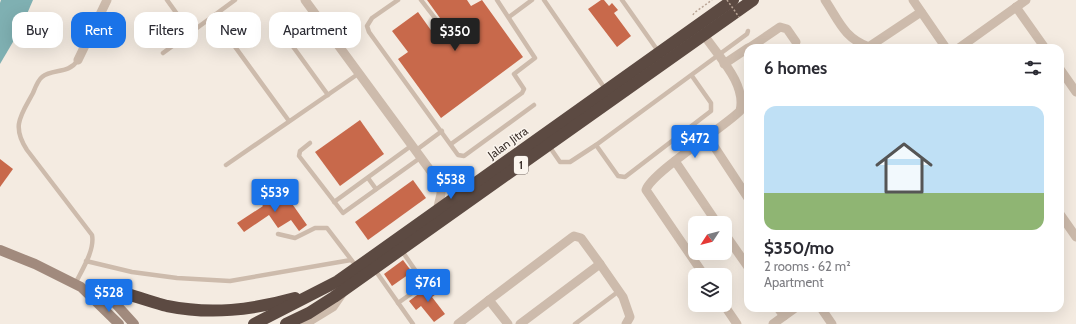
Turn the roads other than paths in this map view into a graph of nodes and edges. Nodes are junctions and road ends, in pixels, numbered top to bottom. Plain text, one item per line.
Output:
1 (107, 0) edge
2 (167, 0) edge
3 (235, 0) edge
4 (305, 0) edge
5 (398, 0) edge
6 (421, 0) edge
7 (497, 0) edge
8 (532, 0) edge
9 (544, 0) edge
10 (622, 0) edge
11 (733, 0) edge
12 (752, 0) edge
13 (825, 0) edge
14 (925, 0) edge
15 (1026, 0) edge
16 (917, 6) edge
17 (1016, 7) junction
18 (176, 12) edge
19 (509, 17) junction
20 (198, 26) edge
21 (441, 26) dead end
22 (748, 31) dead end
23 (704, 35) junction
24 (796, 42) dead end
25 (754, 44) edge
26 (861, 44) edge
27 (872, 44) edge
28 (943, 44) edge
29 (965, 44) edge
30 (1042, 44) edge
31 (169, 48) edge
32 (235, 48) edge
33 (293, 48) edge
34 (744, 51) edge
35 (660, 52) junction
36 (163, 53) dead end
37 (718, 56) junction
38 (78, 60) joint
39 (724, 64) junction
40 (358, 74) junction
41 (1064, 75) edge
42 (692, 76) junction
43 (606, 90) junction
44 (1076, 92) edge
45 (328, 95) junction
46 (534, 105) dead end
47 (289, 121) junction
48 (442, 131) junction
49 (708, 137) junction
50 (310, 144) dead end
51 (451, 144) junction
52 (596, 145) junction
53 (549, 146) junction
54 (416, 152) junction
55 (675, 161) junction
56 (226, 165) dead end
57 (368, 178) junction
58 (441, 185) junction
59 (472, 186) junction
60 (376, 189) junction
61 (744, 192) edge
62 (334, 202) junction
63 (437, 212) junction
64 (712, 216) edge
65 (1064, 220) edge
66 (278, 234) dead end
67 (1076, 237) edge
68 (732, 244) edge
69 (0, 250) edge
70 (401, 250) junction
71 (86, 261) junction
72 (744, 261) edge
73 (354, 264) junction
74 (600, 264) junction
75 (699, 268) edge
76 (374, 269) junction
77 (78, 286) junction
78 (346, 288) junction
79 (96, 289) junction
80 (620, 291) junction
81 (318, 293) junction
82 (489, 300) junction
83 (398, 303) junction
84 (729, 312) edge
85 (781, 312) edge
86 (790, 312) edge
87 (824, 312) edge
88 (784, 316) junction
89 (629, 323) edge
90 (119, 324) edge
91 (134, 324) edge
92 (254, 324) edge
93 (286, 324) edge
94 (306, 324) edge
95 (414, 324) edge
96 (458, 324) edge
97 (508, 324) edge
98 (520, 324) edge
99 (575, 324) edge
100 (737, 324) edge
101 (773, 324) edge
102 (832, 324) edge

1 - 38 street
2 - 18 lane
3 - 20 lane
4 - 40 street
5 - 48 lane
6 - 21 lane
7 - 19 lane
8 - 19 lane
9 - 43 lane
10 - 35 lane
11 - 35 highway, Jalan Jitra / 1
12 - 23 highway, 1
13 - 26 street
14 - 16 street
15 - 17 street
16 - 27 street
16 - 28 street
17 - 29 street
17 - 30 street
19 - 51 lane
22 - 37 lane
23 - 37 street
23 - 53 highway, 1
24 - 25 street
31 - 36 lane
32 - 47 lane
33 - 45 lane
34 - 39 street
35 - 43 highway, Jalan Jitra / 1
37 - 39 street
37 - 42 lane
38 - 71 lane
39 - 49 street
40 - 45 lane
40 - 54 street
41 - 44 street
42 - 52 lane
42 - 52 lane
43 - 59 highway, Jalan Jitra / 1
45 - 47 lane
46 - 51 lane
47 - 56 lane
48 - 51 lane
48 - 54 lane
49 - 55 street
49 - 61 street
50 - 62 lane
52 - 53 lane
53 - 70 highway, 1
54 - 57 lane
54 - 58 street
54 - 60 lane
55 - 64 street
55 - 75 street
57 - 60 lane
57 - 62 lane
58 - 59 street
58 - 63 street
59 - 63 highway, Jalan Jitra / 1
60 - 62 lane
63 - 73 highway, Jalan Jitra / 1
65 - 67 street
66 - 73 lane
68 - 72 street
69 - 77 main road
70 - 76 highway, 1
70 - 83 lane
71 - 73 lane
71 - 77 lane
73 - 81 highway, Jalan Jitra / 1
74 - 80 street
74 - 82 street
74 - 98 street
76 - 78 highway, 1
76 - 83 lane
77 - 79 main road
77 - 90 main road
78 - 93 highway, 1
78 - 94 street
79 - 81 highway
79 - 91 main road
80 - 89 street
80 - 99 lane
81 - 92 highway, Jalan Jitra / 1
82 - 96 street
82 - 97 street
83 - 95 lane
84 - 100 street
85 - 88 street
86 - 88 street
87 - 102 street
88 - 101 street

